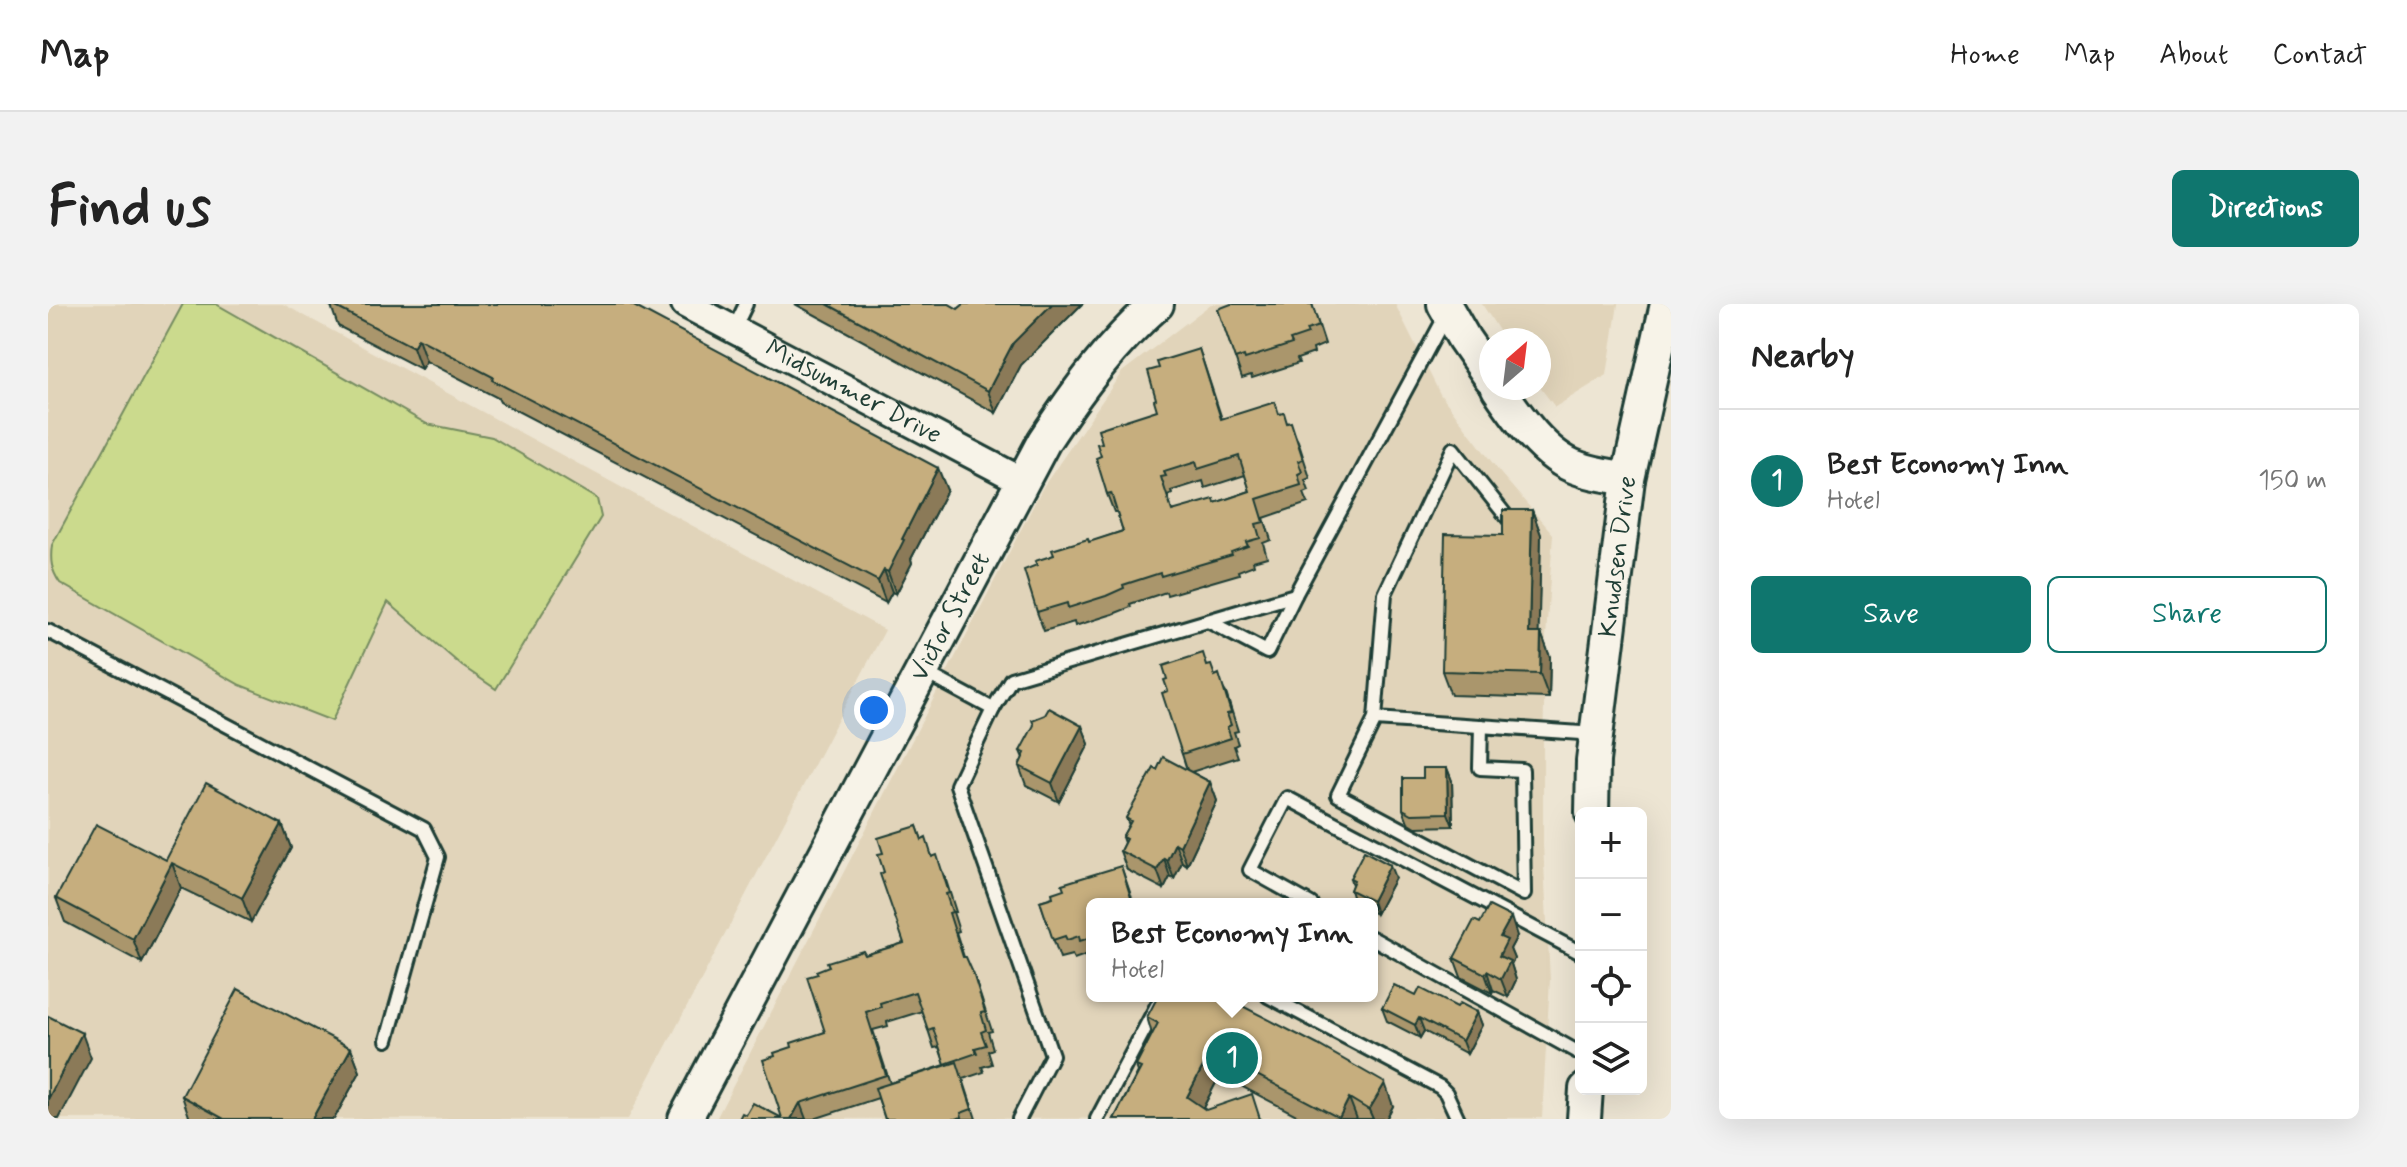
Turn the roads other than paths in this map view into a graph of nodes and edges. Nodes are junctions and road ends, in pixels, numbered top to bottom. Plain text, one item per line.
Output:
1 (685, 304) edge
2 (746, 304) edge
3 (1157, 304) edge
4 (1667, 304) edge
5 (1446, 307) edge
6 (734, 329) junction
7 (1479, 361) edge
8 (1507, 400) edge
9 (1628, 479) junction
10 (1022, 481) junction
11 (1511, 522) edge
12 (1295, 595) junction
13 (1208, 621) junction
14 (48, 631) edge
15 (921, 670) junction
16 (993, 709) junction
17 (1375, 719) junction
18 (1481, 726) junction
19 (1596, 734) junction
20 (1592, 807) edge
21 (1300, 898) edge
22 (1378, 941) edge
23 (1577, 951) edge
24 (1159, 1002) edge
25 (1279, 1002) edge
26 (387, 1040) dead end
27 (1575, 1051) edge
28 (1586, 1095) edge
29 (685, 1119) edge
30 (1019, 1119) edge
31 (1097, 1119) edge
32 (1458, 1119) edge
33 (1584, 1119) edge

1 - 6 street, Midsummer Drive
2 - 6 lane
3 - 10 street, Victor Street
4 - 9 street, Knudsen Drive
5 - 7 street
5 - 12 lane
6 - 10 street, Midsummer Drive
8 - 9 street
9 - 19 street, Knudsen Drive
10 - 15 street, Victor Street
11 - 17 lane
12 - 13 lane
12 - 13 lane
13 - 16 lane
14 - 26 lane
15 - 16 lane
15 - 29 street, Victor Street
16 - 30 lane
17 - 18 lane
17 - 18 lane
18 - 19 lane
19 - 20 street, Knudsen Drive
21 - 23 lane
22 - 27 lane
24 - 31 lane
25 - 32 lane
28 - 33 street

